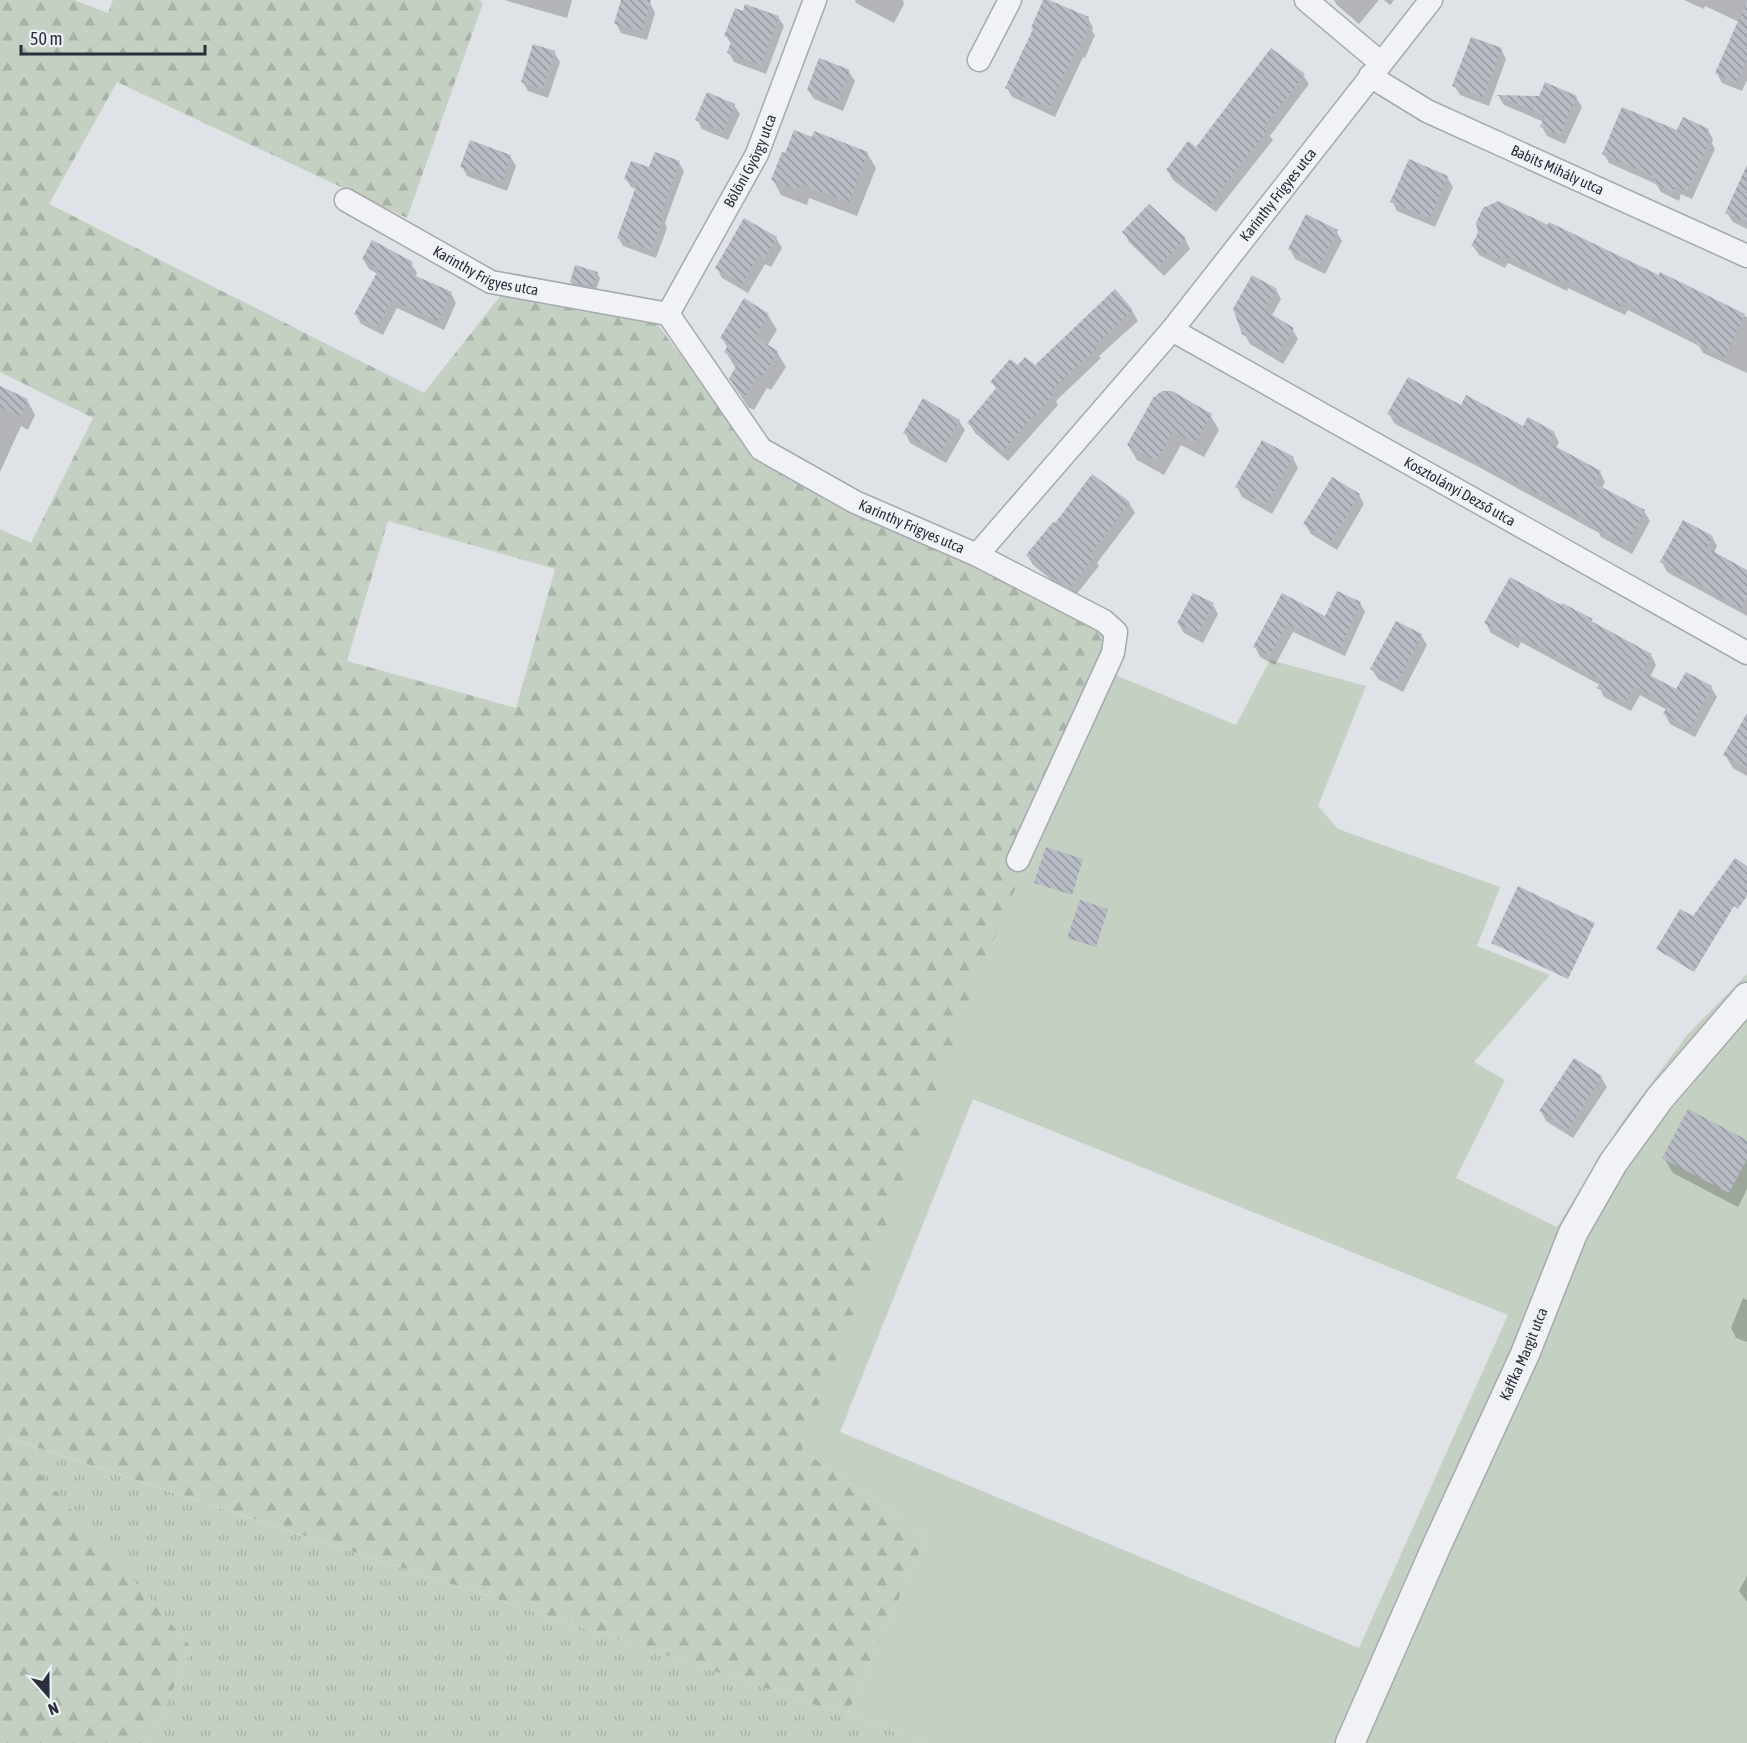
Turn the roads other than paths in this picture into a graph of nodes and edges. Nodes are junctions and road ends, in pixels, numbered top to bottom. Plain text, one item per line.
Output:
1 (815, 0) edge
2 (1010, 0) edge
3 (1306, 0) edge
4 (1431, 0) edge
5 (979, 60) dead end
6 (1376, 70) junction
7 (346, 200) dead end
8 (1747, 256) edge
9 (668, 314) junction
10 (1172, 330) junction
11 (977, 555) junction
12 (1747, 653) edge
13 (1018, 860) dead end
14 (1747, 998) edge
15 (1350, 1743) edge

1 - 9 street, Bölöni György utca
2 - 5 street
3 - 6 street, Babits Mihály utca
4 - 6 street, Karinthy Frigyes utca
6 - 8 street, Babits Mihály utca
6 - 10 street, Karinthy Frigyes utca
7 - 9 street, Karinthy Frigyes utca
9 - 11 street, Karinthy Frigyes utca
10 - 11 street, Karinthy Frigyes utca
10 - 12 street, Kosztolányi Dezső utca
11 - 13 street
14 - 15 street, Kaffka Margit utca

